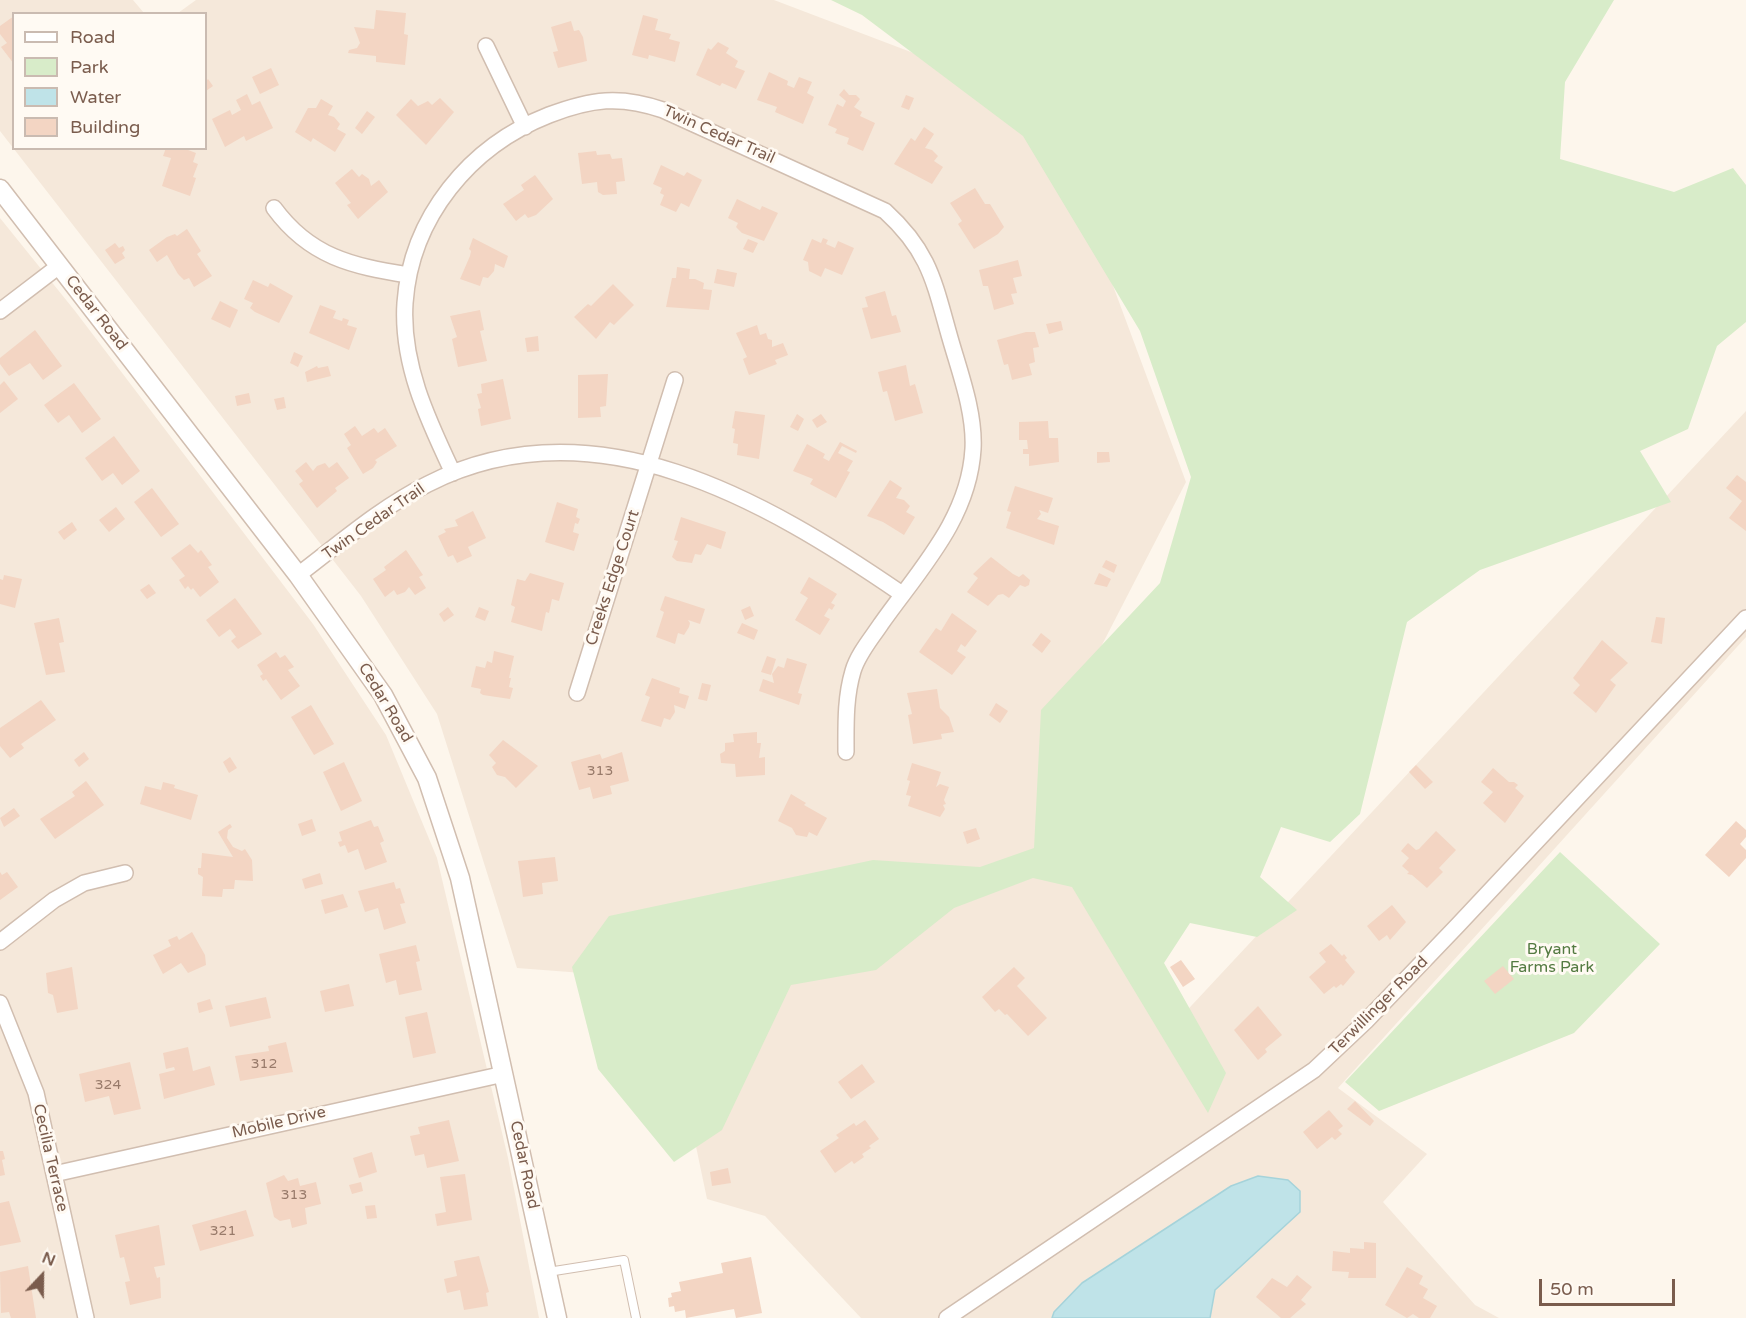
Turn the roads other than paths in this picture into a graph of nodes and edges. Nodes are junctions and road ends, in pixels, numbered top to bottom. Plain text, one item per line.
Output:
1 (486, 46) dead end
2 (525, 127) junction
3 (0, 189) edge
4 (274, 208) dead end
5 (59, 266) junction
6 (408, 275) junction
7 (0, 311) edge
8 (675, 380) dead end
9 (650, 464) junction
10 (453, 473) junction
11 (298, 575) junction
12 (902, 594) junction
13 (1746, 618) edge
14 (577, 693) dead end
15 (846, 752) dead end
16 (125, 873) dead end
17 (0, 942) edge
18 (0, 1003) edge
19 (504, 1074) junction
20 (54, 1174) junction
21 (547, 1273) junction
22 (86, 1318) edge
23 (556, 1318) edge
24 (636, 1318) edge
25 (947, 1318) edge

1 - 2 street
2 - 6 street, Twin Cedar Trail
2 - 12 street, Twin Cedar Trail
3 - 5 street, Cedar Road
4 - 6 street
5 - 7 street
5 - 11 street, Cedar Road
6 - 10 street, Twin Cedar Trail
8 - 9 street, Creeks Edge Court
9 - 10 street, Twin Cedar Trail
9 - 12 street, Twin Cedar Trail
9 - 14 street, Creeks Edge Court
10 - 11 street, Twin Cedar Trail
11 - 19 street, Cedar Road
12 - 15 street, Twin Cedar Trail
13 - 25 street, Terwillinger Road
16 - 17 street
18 - 20 street, Cecilia Terrace
19 - 20 street, Mobile Drive
19 - 21 street, Cedar Road
20 - 22 street, Cecilia Terrace
21 - 23 street, Cedar Road
21 - 24 lane

